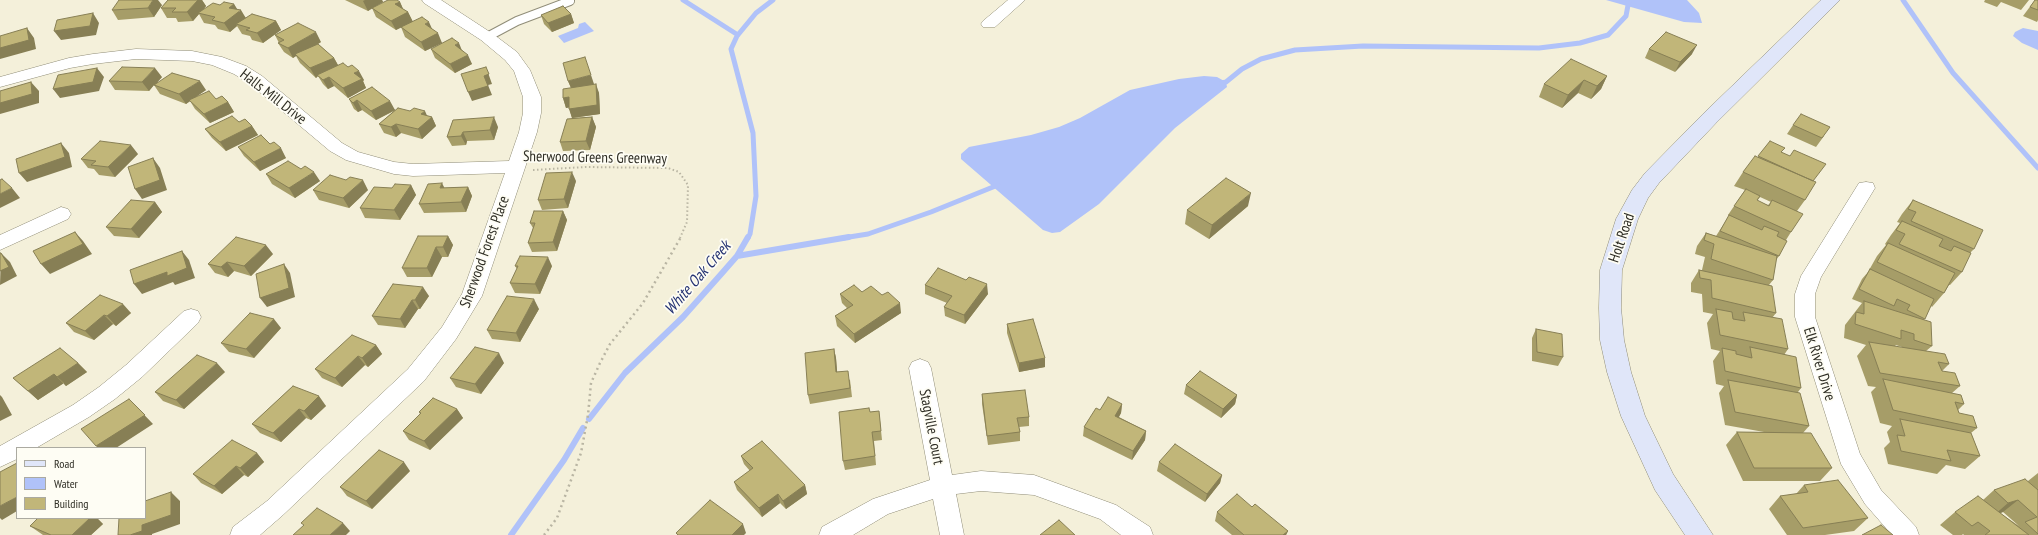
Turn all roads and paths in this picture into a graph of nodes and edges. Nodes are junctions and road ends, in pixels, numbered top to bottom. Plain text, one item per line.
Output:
1 (430, 0) edge
2 (1017, 0) edge
3 (1831, 0) edge
4 (570, 1) dead end
5 (988, 24) dead end
6 (487, 37) junction
7 (0, 82) edge
8 (515, 167) junction
9 (1866, 188) dead end
10 (61, 214) dead end
11 (0, 243) edge
12 (191, 317) dead end
13 (920, 368) dead end
14 (18, 447) edge
15 (16, 448) edge
16 (0, 457) edge
17 (943, 486) junction
18 (242, 535) edge
19 (544, 535) edge
20 (831, 535) edge
21 (952, 535) edge
22 (1141, 535) edge
23 (1700, 535) edge
24 (1907, 535) edge

1 - 6 street, Sherwood Forest Place
2 - 5 street
3 - 23 street, Holt Road
4 - 6 lane
6 - 8 street, Sherwood Forest Place
7 - 8 street, Halls Mill Drive
8 - 18 street, Sherwood Forest Place
8 - 19 path, Sherwood Greens Greenway
9 - 24 street, Elk River Drive
10 - 11 street
12 - 14 street
13 - 17 street, Stagville Court
15 - 16 street
17 - 20 street
17 - 21 street, Stagville Court
17 - 22 street

